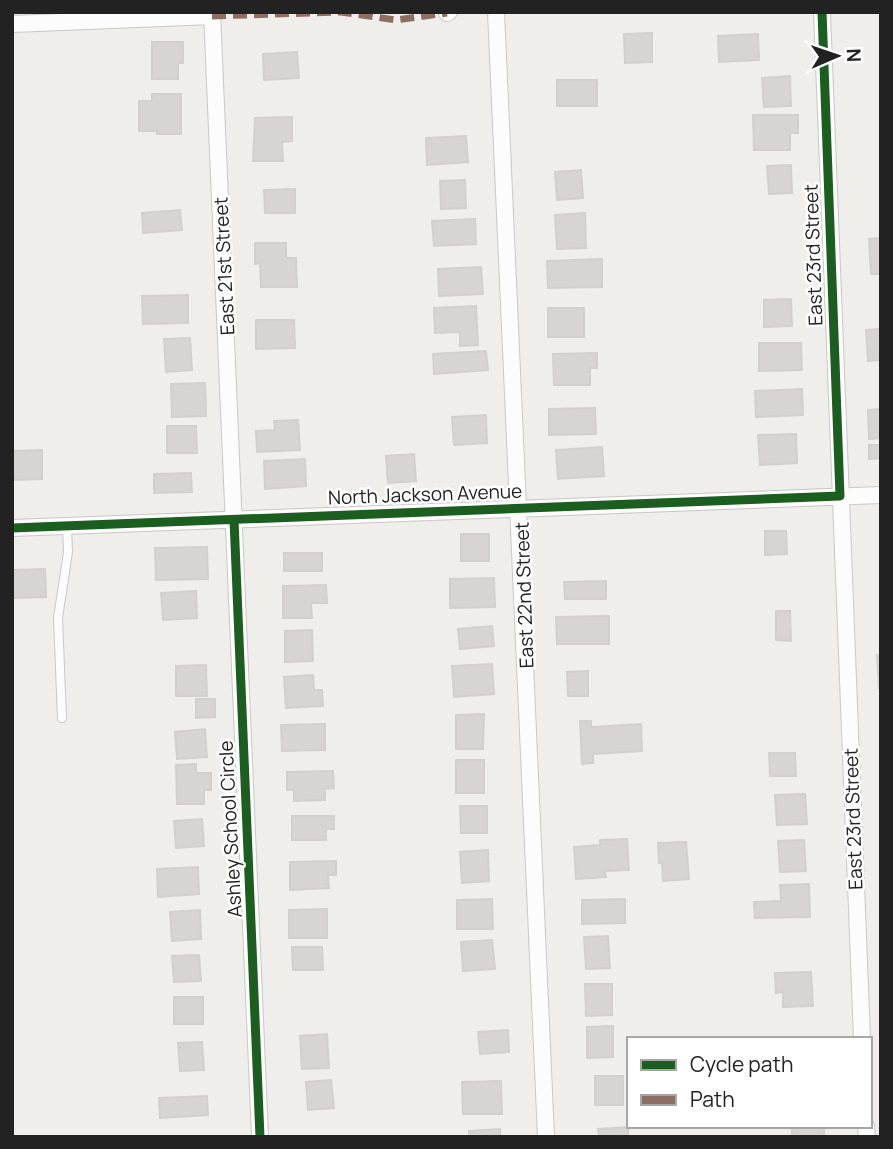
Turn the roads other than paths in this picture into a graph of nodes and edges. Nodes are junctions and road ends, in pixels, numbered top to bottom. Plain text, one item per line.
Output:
1 (496, 12) edge
2 (822, 12) edge
3 (212, 14) edge
4 (12, 24) edge
5 (881, 495) edge
6 (840, 496) junction
7 (520, 508) junction
8 (234, 520) junction
9 (67, 526) junction
10 (12, 527) edge
11 (62, 718) dead end
12 (862, 1037) edge
13 (260, 1137) edge
14 (547, 1137) edge

1 - 7 street, East 22nd Street
2 - 6 street, East 23rd Street
3 - 4 street
3 - 8 street, East 21st Street
5 - 6 street, North Jackson Avenue
6 - 7 street, North Jackson Avenue
6 - 12 street, East 23rd Street
7 - 8 street, North Jackson Avenue
7 - 14 street, East 22nd Street
8 - 9 street, North Jackson Avenue
8 - 13 street, Ashley School Circle
9 - 10 street, North Jackson Avenue
9 - 11 lane

